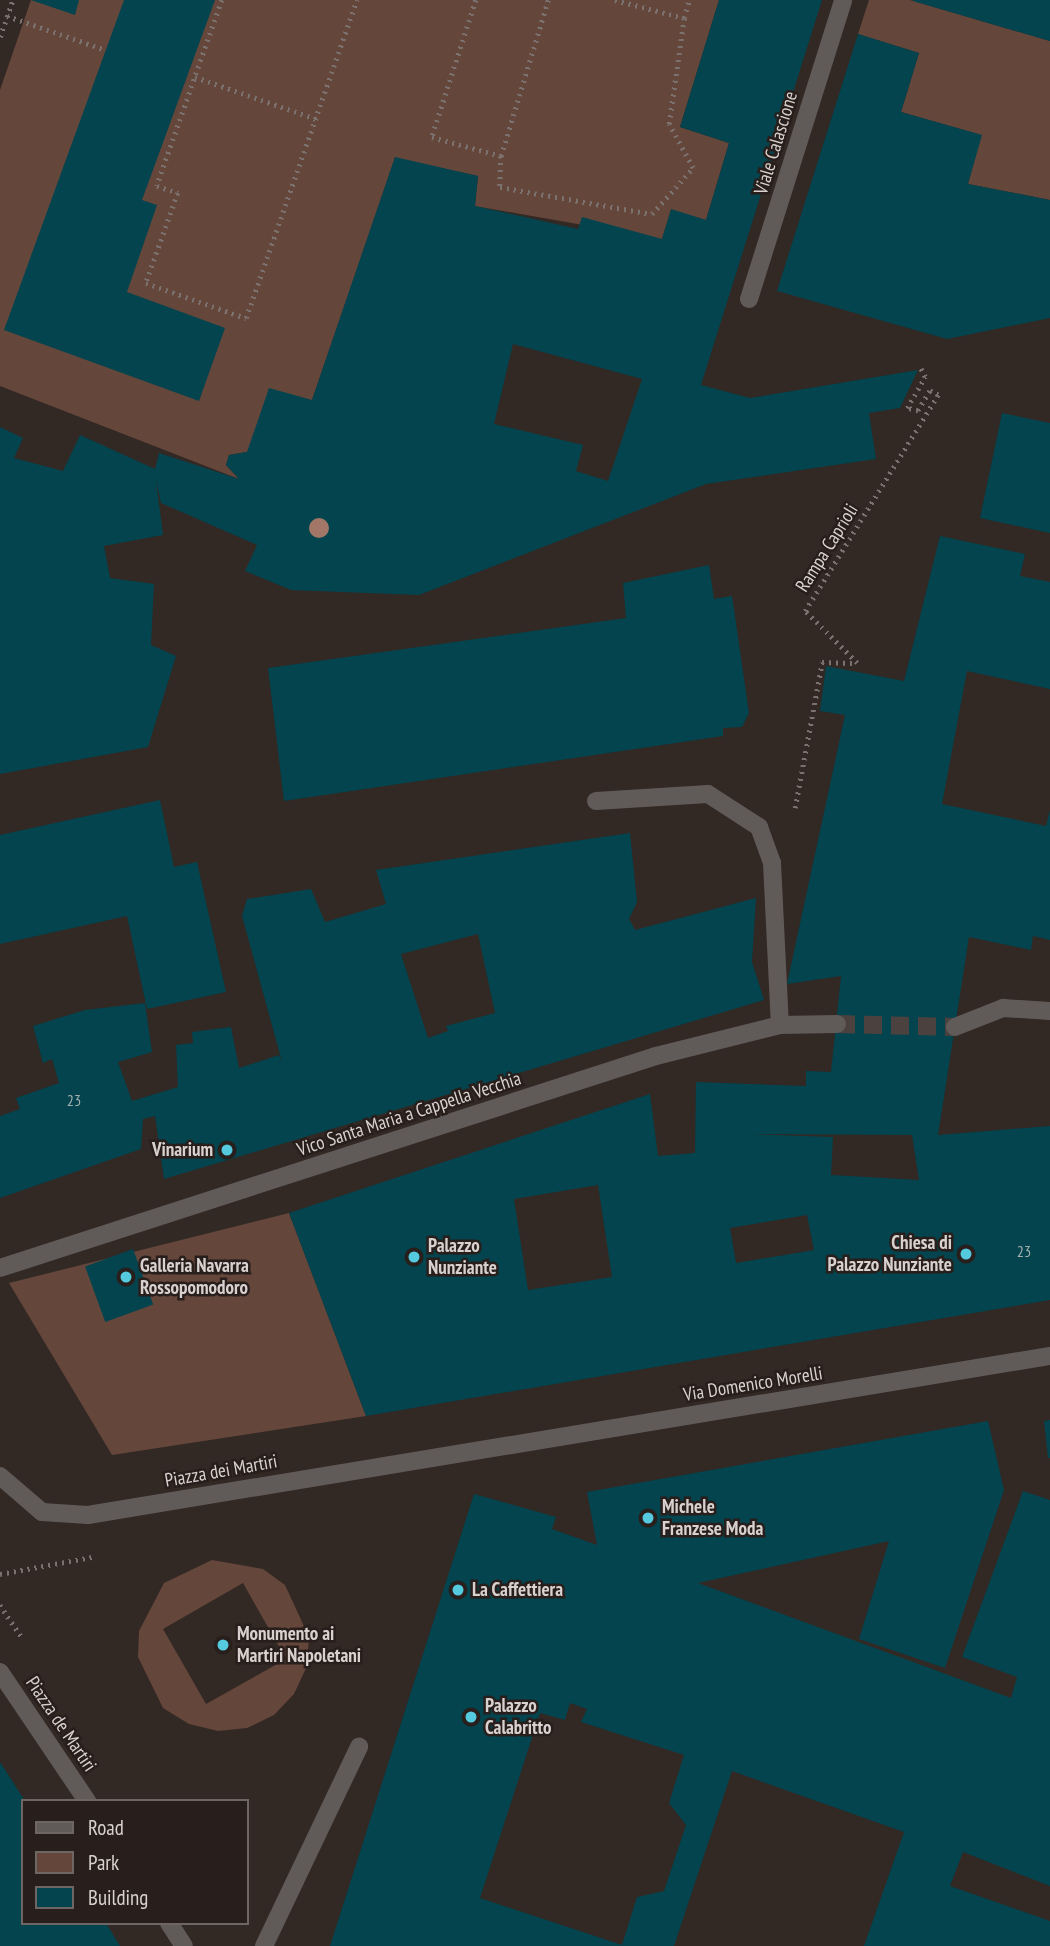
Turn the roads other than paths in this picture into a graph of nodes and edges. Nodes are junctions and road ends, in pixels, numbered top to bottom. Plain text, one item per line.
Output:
1 (843, 0) edge
2 (749, 299) dead end
3 (597, 801) dead end
4 (1050, 1011) edge
5 (837, 1024) tunnel mouth
6 (780, 1025) junction
7 (955, 1027) tunnel mouth
8 (0, 1268) edge
9 (1050, 1356) edge
10 (463, 1452) joint
11 (0, 1476) edge
12 (0, 1672) edge
13 (359, 1747) dead end
14 (86, 1799) edge
15 (170, 1925) edge
16 (184, 1946) edge
17 (264, 1946) edge

1 - 2 street, Viale Calascione
3 - 6 street
4 - 7 street
5 - 6 street, Vico Santa Maria a Cappella Vecchia
6 - 8 street, Vico Santa Maria a Cappella Vecchia
9 - 10 street, Via Domenico Morelli
10 - 11 street, Piazza dei Martiri
12 - 14 street, Piazza de Martiri
13 - 17 street
15 - 16 street

